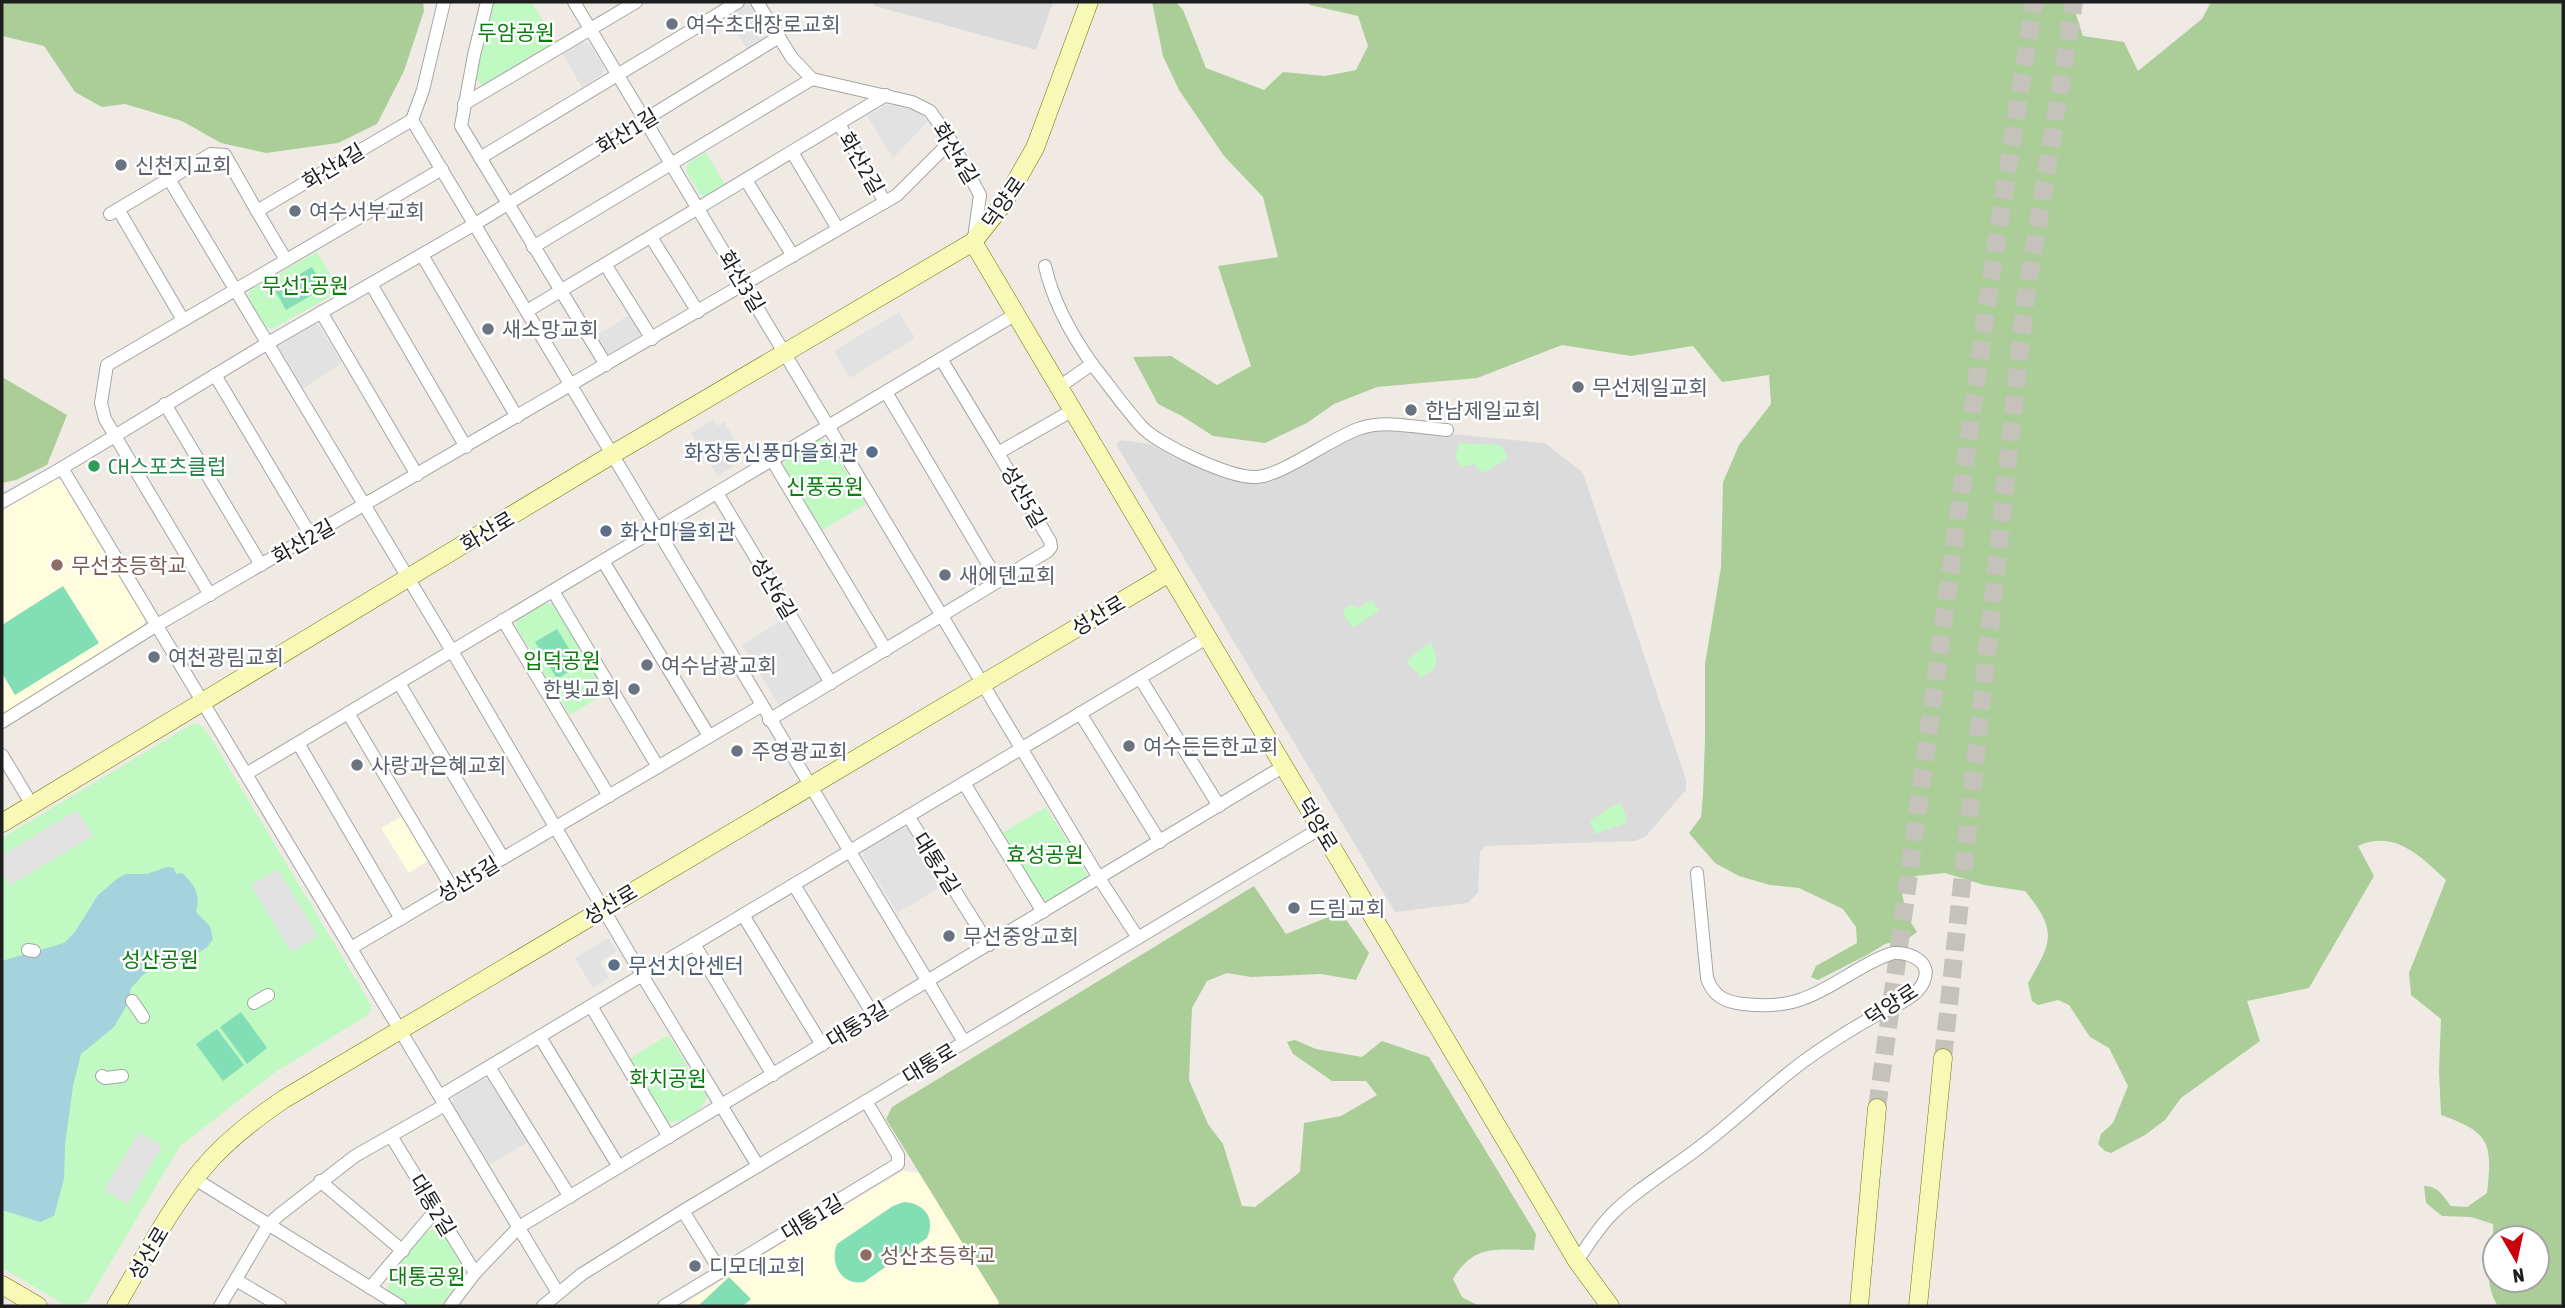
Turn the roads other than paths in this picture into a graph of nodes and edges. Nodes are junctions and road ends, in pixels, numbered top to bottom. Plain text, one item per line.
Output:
1 (444, 2) edge
2 (487, 2) edge
3 (574, 2) edge
4 (636, 2) edge
5 (738, 2) edge
6 (757, 2) edge
7 (1089, 2) edge
8 (590, 29) junction
9 (779, 37) junction
10 (618, 75) junction
11 (812, 79) junction
12 (886, 95) junction
13 (464, 104) junction
14 (412, 120) junction
15 (644, 120) junction
16 (839, 124) junction
17 (951, 141) junction
18 (792, 152) junction
19 (480, 158) junction
20 (672, 164) junction
21 (442, 169) junction
22 (169, 179) junction
23 (746, 180) junction
24 (885, 202) junction
25 (507, 204) junction
26 (698, 209) junction
27 (257, 211) junction
28 (475, 224) junction
29 (838, 229) junction
30 (651, 237) junction
31 (973, 242) junction
32 (533, 247) junction
33 (422, 255) junction
34 (793, 256) junction
35 (286, 260) junction
36 (605, 264) junction
37 (1045, 266) dead end
38 (371, 284) junction
39 (744, 285) junction
40 (236, 289) junction
41 (560, 291) junction
42 (527, 311) junction
43 (321, 312) junction
44 (698, 312) junction
45 (1016, 314) junction
46 (183, 320) junction
47 (652, 339) junction
48 (268, 343) junction
49 (785, 353) junction
50 (941, 359) junction
51 (1092, 364) junction
52 (606, 366) junction
53 (215, 375) junction
54 (572, 386) junction
55 (1059, 387) junction
56 (886, 392) junction
57 (165, 404) junction
58 (1073, 410) junction
59 (517, 417) junction
60 (829, 426) junction
61 (1447, 430) dead end
62 (114, 436) junction
63 (466, 447) junction
64 (998, 453) junction
65 (613, 454) junction
66 (772, 460) junction
67 (62, 468) junction
68 (417, 475) junction
69 (717, 493) junction
70 (2, 502) edge
71 (365, 506) junction
72 (657, 529) junction
73 (312, 536) junction
74 (603, 561) junction
75 (261, 565) junction
76 (1169, 573) junction
77 (408, 579) junction
78 (999, 581) junction
79 (553, 591) junction
80 (210, 595) junction
81 (942, 616) junction
82 (503, 620) junction
83 (157, 625) junction
84 (1208, 637) junction
85 (886, 650) junction
86 (452, 651) junction
87 (1140, 678) junction
88 (399, 683) junction
89 (831, 683) junction
90 (982, 683) junction
91 (202, 701) junction
92 (761, 706) junction
93 (348, 713) junction
94 (1080, 713) junction
95 (769, 720) junction
96 (2, 722) edge
97 (709, 736) junction
98 (298, 743) junction
99 (1022, 748) junction
100 (2, 755) edge
101 (657, 766) junction
102 (1284, 766) junction
103 (246, 774) junction
104 (964, 783) junction
105 (810, 786) junction
106 (608, 796) junction
107 (32, 805) junction
108 (1219, 806) junction
109 (908, 816) junction
110 (2, 822) edge
111 (555, 828) junction
112 (1321, 828) junction
113 (1160, 842) junction
114 (850, 851) junction
115 (503, 858) junction
116 (1697, 873) dead end
117 (1098, 878) junction
118 (794, 885) junction
119 (452, 888) junction
120 (603, 909) junction
121 (1043, 912) junction
122 (743, 915) junction
123 (401, 919) junction
124 (1138, 938) junction
125 (694, 944) junction
126 (989, 944) junction
127 (351, 948) junction
128 (642, 975) junction
129 (927, 982) junction
130 (268, 995) dead end
131 (132, 1001) dead end
132 (254, 1003) dead end
133 (591, 1006) junction
134 (873, 1014) junction
135 (144, 1017) dead end
136 (400, 1029) junction
137 (540, 1037) junction
138 (964, 1042) junction
139 (822, 1045) junction
140 (1943, 1058) tunnel mouth
141 (489, 1067) junction
142 (773, 1074) junction
143 (102, 1076) dead end
144 (122, 1076) dead end
145 (443, 1101) junction
146 (866, 1101) junction
147 (720, 1106) junction
148 (1877, 1108) tunnel mouth
149 (391, 1136) junction
150 (669, 1137) junction
151 (758, 1166) junction
152 (619, 1167) junction
153 (195, 1179) junction
154 (320, 1181) junction
155 (570, 1197) junction
156 (436, 1210) junction
157 (683, 1211) junction
158 (268, 1225) junction
159 (519, 1227) junction
160 (403, 1251) junction
161 (1580, 1266) junction
162 (721, 1272) junction
163 (475, 1273) junction
164 (236, 1280) junction
165 (2, 1285) edge
166 (370, 1288) junction
167 (558, 1293) junction
168 (38, 1306) edge
169 (116, 1306) edge
170 (220, 1306) edge
171 (280, 1306) edge
172 (400, 1306) edge
173 (450, 1306) edge
174 (543, 1306) edge
175 (664, 1306) edge
176 (1598, 1306) edge
177 (1610, 1306) edge
178 (1860, 1306) edge
179 (1918, 1306) edge

1 - 14 street
2 - 13 street
3 - 8 street, 화산3길
4 - 8 street
5 - 10 street
6 - 9 street
7 - 31 street, 덕양로
8 - 10 street, 화산3길
8 - 13 street
9 - 11 street
9 - 15 street, 화산1길
10 - 15 street, 화산3길
10 - 19 street
11 - 12 street, 화산4길
11 - 20 street
12 - 16 street
12 - 17 street, 화산4길
13 - 19 street
14 - 21 street
14 - 27 street, 화산4길
15 - 20 street, 화산3길
15 - 25 street, 화산1길
16 - 18 street
16 - 24 street, 화산2길
17 - 24 street, 화산2길
17 - 31 street, 화산4길
18 - 23 street
18 - 29 street
19 - 25 street
20 - 26 street, 화산3길
20 - 32 street
21 - 28 street
21 - 35 street
22 - 27 street
22 - 40 street
22 - 46 street
23 - 26 street
23 - 34 street
24 - 29 street, 화산2길
25 - 28 street, 화산1길
25 - 32 street
26 - 30 street
26 - 39 street, 화산3길
27 - 35 street
28 - 33 street, 화산1길
28 - 42 street
29 - 34 street, 화산2길
30 - 36 street
30 - 44 street
31 - 45 street, 덕양로
31 - 49 street, 화산로
32 - 41 street
33 - 38 street, 화산1길
33 - 59 street
34 - 39 street, 화산2길
35 - 40 street
36 - 41 street
36 - 47 street
37 - 51 street
38 - 43 street, 화산1길
38 - 63 street
39 - 44 street, 화산2길
39 - 49 street, 화산3길
40 - 46 street
40 - 48 street
41 - 42 street
41 - 52 street
42 - 54 street
43 - 48 street, 화산1길
43 - 68 street
44 - 47 street, 화산2길
45 - 50 street
45 - 55 street, 덕양로
46 - 62 street
47 - 52 street, 화산2길
48 - 53 street, 화산1길
48 - 71 street
49 - 60 street, 화산3길
49 - 65 street, 화산로
50 - 56 street
50 - 64 street
51 - 55 street
51 - 61 street
52 - 54 street, 화산2길
53 - 57 street, 화산1길
53 - 73 street
54 - 59 street, 화산2길
54 - 65 street
55 - 58 street, 덕양로
56 - 60 street
56 - 78 street
57 - 62 street, 화산1길
57 - 75 street
58 - 64 street, 성산5길
58 - 76 street, 덕양로
59 - 63 street, 화산2길
60 - 66 street
60 - 81 street
62 - 67 street, 화산1길
62 - 80 street
63 - 68 street, 화산2길
64 - 78 street, 성산5길
65 - 72 street
65 - 77 street, 화산로
66 - 69 street
66 - 85 street
67 - 70 street, 화산1길
67 - 83 street
68 - 71 street, 화산2길
69 - 72 street
69 - 89 street, 성산6길
71 - 73 street, 화산2길
71 - 77 street
72 - 74 street
72 - 92 street
73 - 75 street, 화산2길
74 - 79 street
74 - 97 street
75 - 80 street, 화산2길
76 - 84 street, 덕양로
76 - 90 street, 성산로
77 - 86 street
77 - 91 street, 화산로
78 - 81 street, 성산5길
79 - 82 street
79 - 101 street
80 - 83 street, 화산2길
81 - 85 street, 성산5길
81 - 90 street
82 - 86 street
82 - 106 street
83 - 91 street
83 - 96 street, 화산2길
84 - 87 street, 대통2길
84 - 102 street, 덕양로
85 - 89 street, 성산5길
86 - 88 street
86 - 111 street
87 - 94 street, 대통2길
87 - 108 street
88 - 93 street
88 - 115 street
89 - 95 street, 성산5길
90 - 99 street
90 - 105 street, 성산로
91 - 103 street
91 - 107 street, 화산로
92 - 95 street
92 - 97 street, 성산5길
93 - 98 street
93 - 119 street
94 - 99 street, 대통2길
94 - 113 street
95 - 105 street
97 - 101 street, 성산5길
98 - 103 street
98 - 123 street
99 - 104 street, 대통2길
99 - 117 street
100 - 107 street
101 - 106 street, 성산5길
102 - 108 street, 대통3길
102 - 112 street, 덕양로
103 - 127 street
104 - 109 street, 대통2길
104 - 121 street
105 - 114 street
105 - 120 street, 성산로
106 - 111 street, 성산5길
107 - 110 street, 화산로
108 - 113 street, 대통3길
109 - 114 street, 대통2길
109 - 126 street, 대통2길
111 - 115 street, 성산5길
111 - 120 street
112 - 124 street, 대통로
112 - 161 street, 덕양로
113 - 117 street, 대통3길
114 - 118 street, 대통2길
114 - 129 street
115 - 119 street, 성산5길
116 - 161 street, 덕양로
117 - 121 street, 대통3길
117 - 124 street
118 - 122 street, 대통2길
118 - 134 street
119 - 123 street, 성산5길
120 - 128 street
120 - 136 street, 성산로
121 - 126 street, 대통3길
122 - 125 street, 대통2길
122 - 139 street
123 - 127 street, 성산5길
124 - 138 street, 대통로
125 - 128 street, 대통2길
125 - 142 street
126 - 129 street, 대통3길
127 - 136 street
128 - 133 street, 대통2길
128 - 147 street
129 - 134 street, 대통3길
129 - 138 street
130 - 132 street
131 - 135 street
133 - 137 street, 대통2길
133 - 150 street
134 - 139 street, 대통3길
136 - 145 street
136 - 153 street, 성산로
137 - 141 street, 대통2길
137 - 152 street
138 - 146 street, 대통로
139 - 142 street, 대통3길
140 - 179 street
141 - 145 street, 대통2길
141 - 155 street
142 - 147 street, 대통3길
143 - 144 street
145 - 149 street, 대통2길
145 - 159 street
146 - 151 street, 대통로
146 - 162 street, 대통1길
147 - 150 street, 대통3길
147 - 151 street
148 - 178 street
149 - 154 street, 대통2길
149 - 156 street, 대통2길
150 - 152 street, 대통3길
151 - 157 street, 대통로
152 - 155 street, 대통3길
153 - 158 street
153 - 169 street, 성산로
154 - 158 street, 대통2길
154 - 160 street
155 - 159 street, 대통3길
156 - 160 street
156 - 163 street, 대통2길
157 - 162 street
157 - 167 street, 대통로
158 - 164 street, 대통2길
158 - 166 street
159 - 163 street, 대통3길
159 - 167 street
160 - 166 street
161 - 176 street
161 - 177 street, 덕양로
162 - 175 street, 대통1길
163 - 173 street, 대통3길
164 - 170 street, 대통2길
164 - 171 street
165 - 168 street
166 - 172 street
167 - 174 street, 대통로

